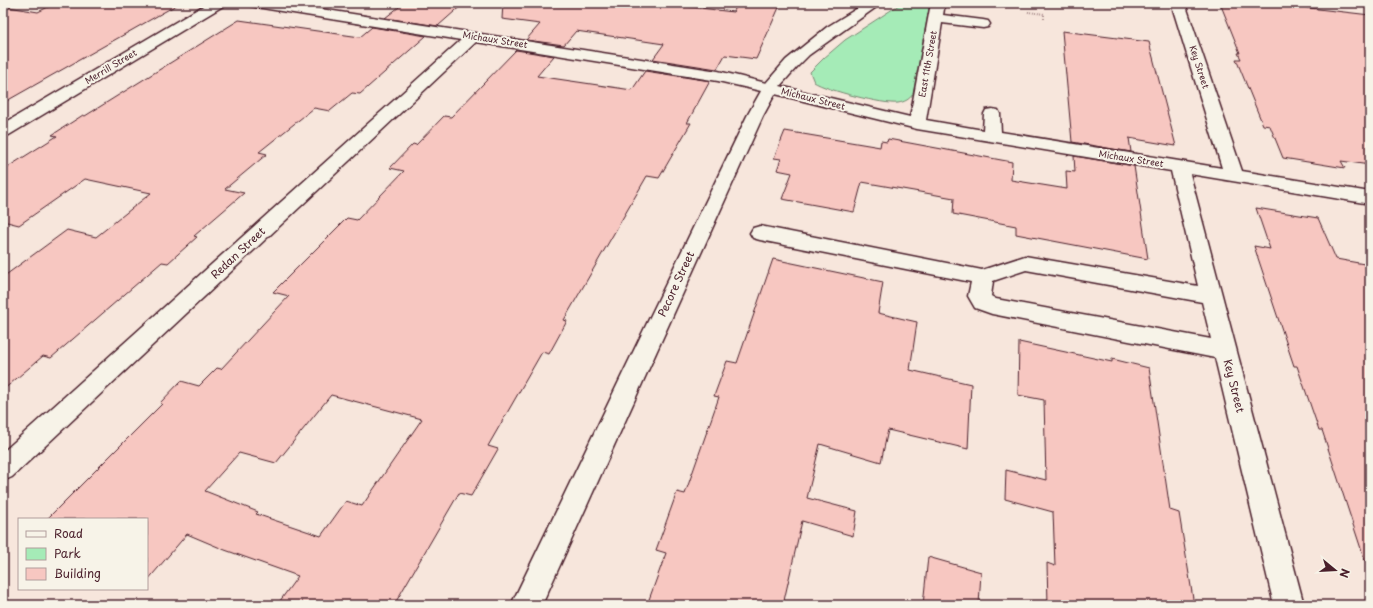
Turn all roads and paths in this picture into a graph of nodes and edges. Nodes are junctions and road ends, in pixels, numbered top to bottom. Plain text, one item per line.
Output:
1 (218, 3) edge
2 (256, 3) edge
3 (876, 3) edge
4 (1178, 3) edge
5 (937, 10) edge
6 (1028, 12) dead end
7 (1044, 20) dead end
8 (983, 24) dead end
9 (473, 37) junction
10 (771, 88) junction
11 (992, 114) dead end
12 (917, 124) junction
13 (3, 131) edge
14 (992, 136) junction
15 (1179, 167) junction
16 (1234, 176) junction
17 (1370, 198) edge
18 (760, 233) dead end
19 (983, 277) junction
20 (1211, 296) junction
21 (1225, 351) junction
22 (3, 469) edge
23 (526, 605) edge
24 (1289, 605) edge

1 - 13 street, Merrill Street
2 - 9 street, Michaux Street
3 - 10 street, Pecore Street
4 - 16 street, Key Street
5 - 8 street
5 - 12 street, East 11th Street
6 - 7 path
9 - 10 street, Michaux Street
9 - 22 street, Redan Street
10 - 12 street, Michaux Street
10 - 23 street, Pecore Street
11 - 14 street
12 - 14 street, Michaux Street
14 - 15 street, Michaux Street
15 - 16 street, Michaux Street
15 - 20 street, Key Street
16 - 17 street, Michaux Street
18 - 19 street
19 - 20 street
19 - 21 street
20 - 21 street, Key Street
21 - 24 street, Key Street

